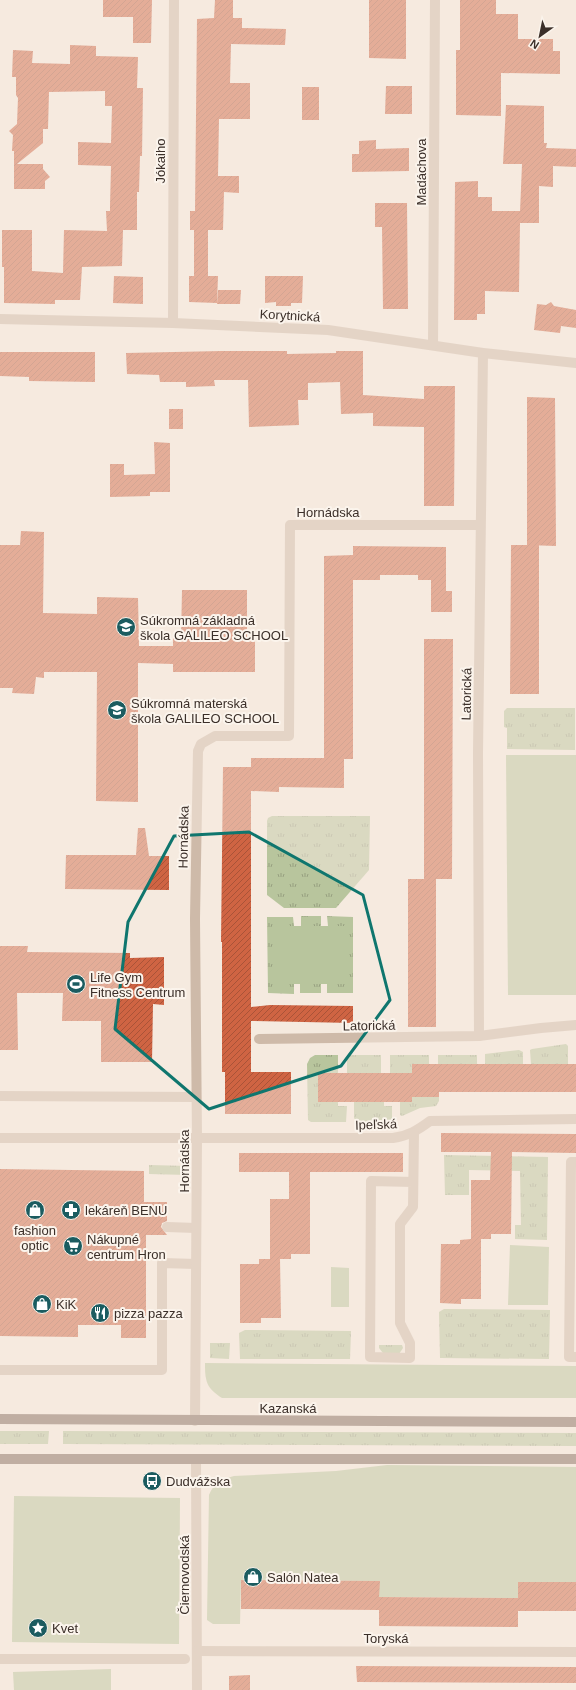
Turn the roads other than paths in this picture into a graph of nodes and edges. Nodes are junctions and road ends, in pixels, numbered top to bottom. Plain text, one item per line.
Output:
1 (174, 0) edge
2 (435, 0) edge
3 (0, 319) edge
4 (173, 323) junction
5 (433, 344) junction
6 (483, 353) junction
7 (576, 363) edge
8 (480, 525) junction
9 (576, 1025) edge
10 (479, 1036) junction
11 (259, 1039) dead end
12 (0, 1096) edge
13 (196, 1097) junction
14 (576, 1119) edge
15 (414, 1133) junction
16 (0, 1138) edge
17 (197, 1138) junction
18 (576, 1162) edge
19 (413, 1182) junction
20 (167, 1227) dead end
21 (196, 1228) junction
22 (196, 1264) junction
23 (576, 1357) edge
24 (0, 1370) edge
25 (0, 1419) edge
26 (195, 1421) junction
27 (576, 1422) edge
28 (0, 1459) edge
29 (196, 1459) junction
30 (576, 1459) edge
31 (197, 1651) junction
32 (576, 1652) edge
33 (0, 1658) edge
34 (185, 1659) dead end
35 (197, 1690) edge

1 - 4 street, Jókaiho
2 - 5 street, Madáchova
3 - 4 street, Korytnická
4 - 5 street, Korytnická
5 - 6 street, Korytnická
6 - 7 street, Korytnická
6 - 8 street, Latorická
8 - 10 street, Latorická
8 - 13 street, Hornádska
9 - 10 street, Latorická
10 - 11 street, Latorická
12 - 13 street
13 - 17 street, Hornádska
14 - 15 street, Ipeľská
15 - 17 street, Ipeľská
15 - 19 street
16 - 17 street, Ipeľská
17 - 21 street, Hornádska
18 - 23 street
19 - 19 street
20 - 21 street
21 - 22 street, Hornádska
22 - 24 street
22 - 26 street, Hornádska
25 - 26 main road, Kazanská
26 - 27 main road, Kazanská
28 - 29 main road
29 - 30 main road
29 - 31 street, Čiernovodská
31 - 32 street, Toryská
31 - 35 street, Čiernovodská
33 - 34 street

